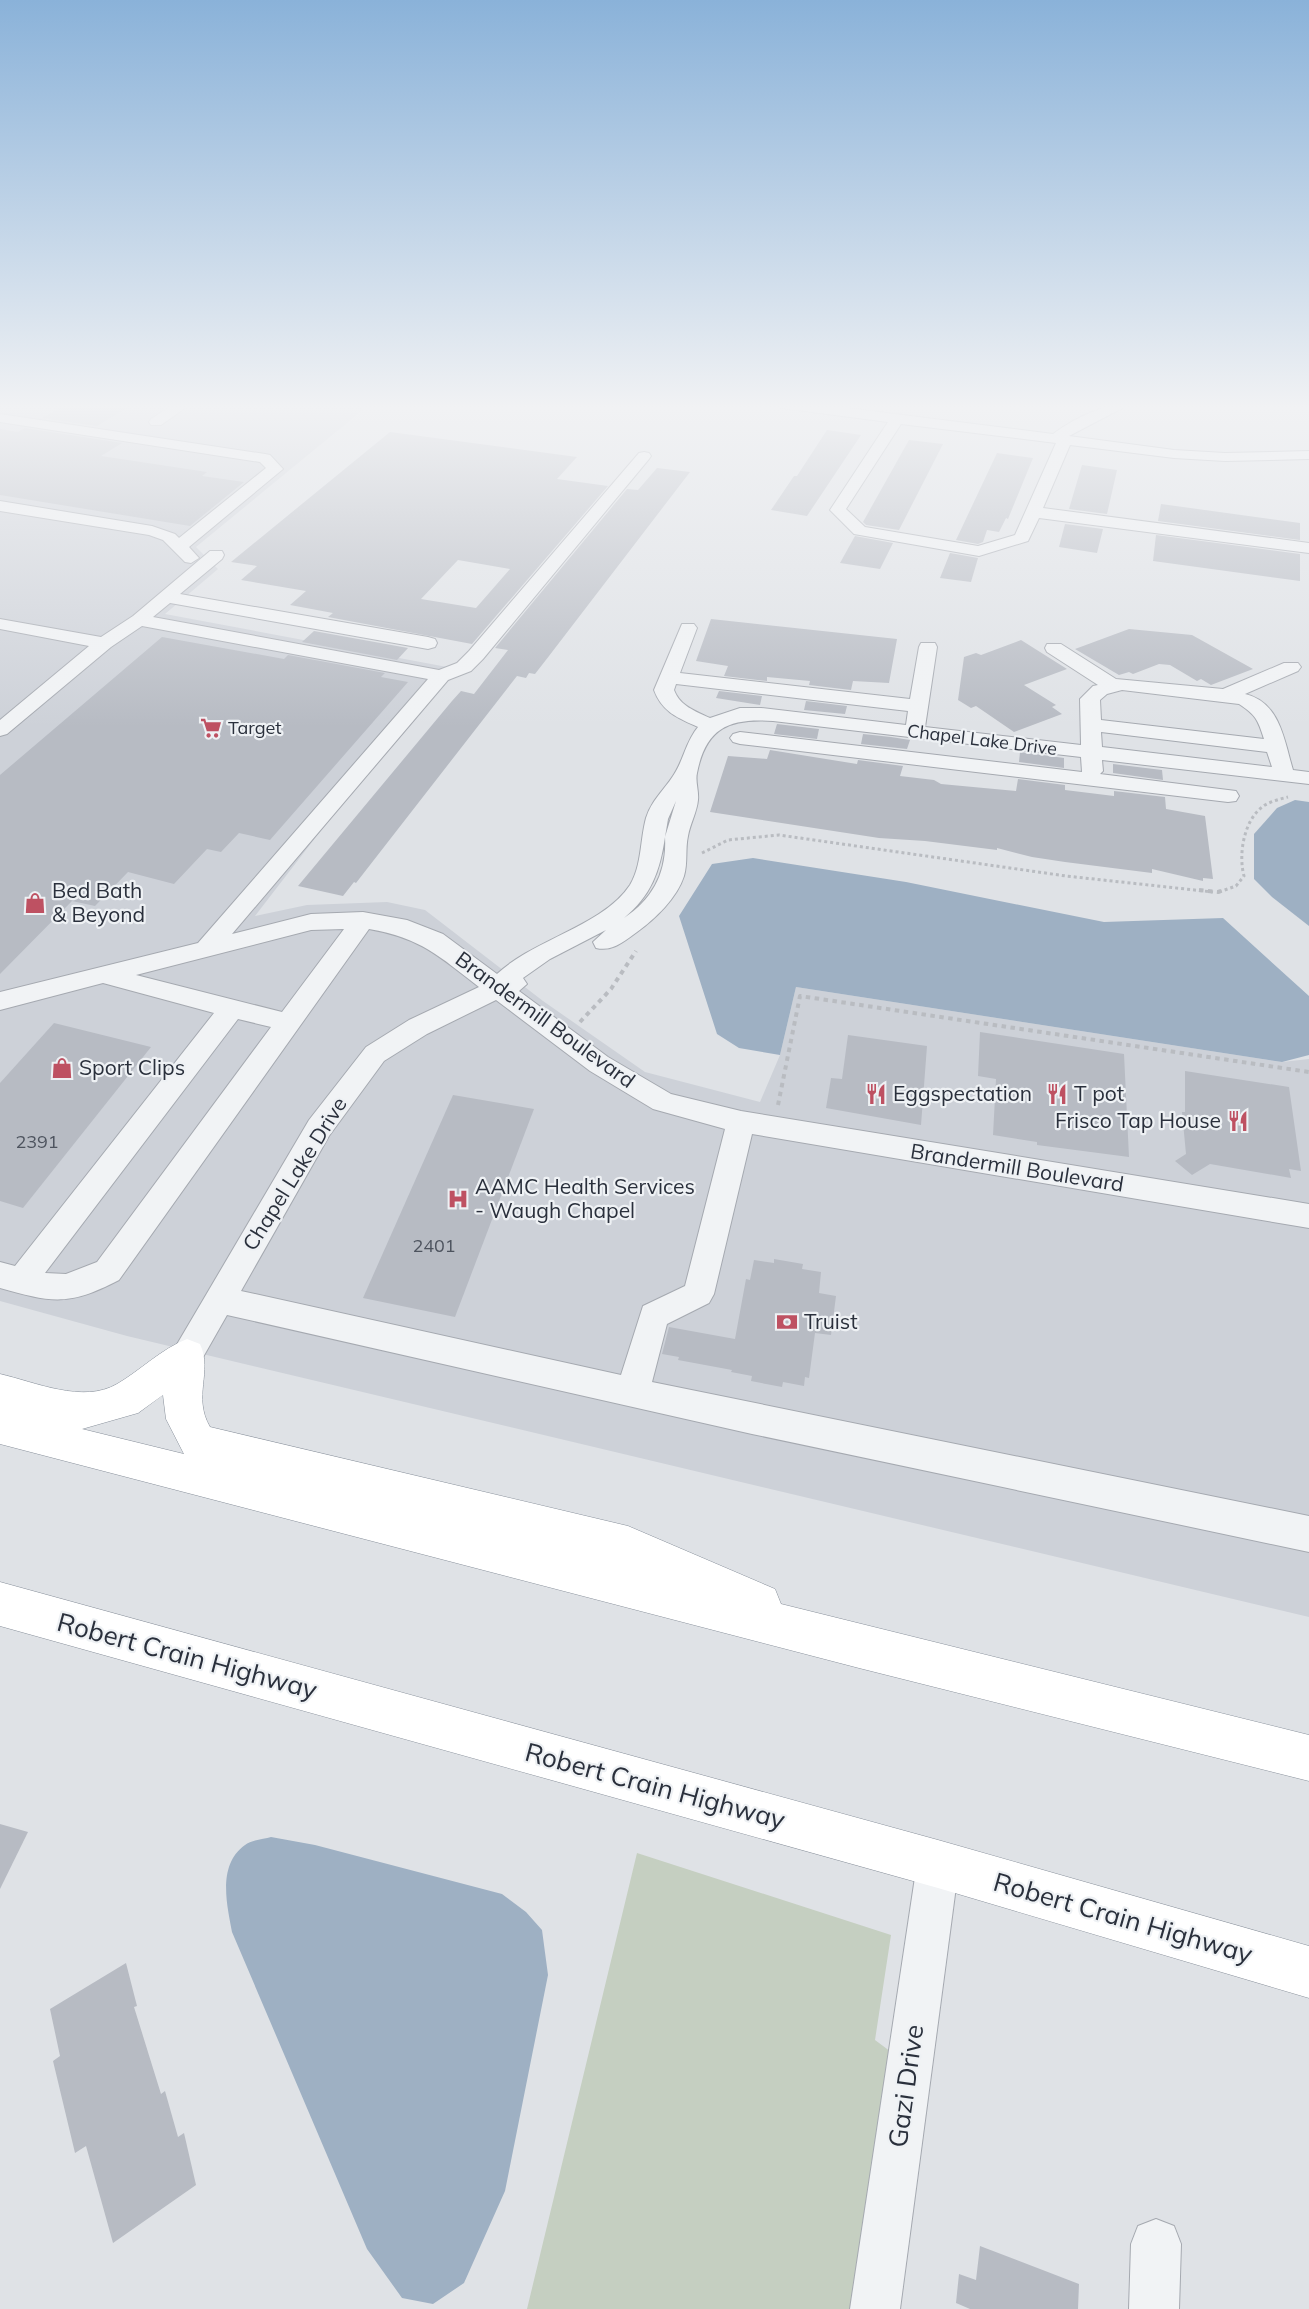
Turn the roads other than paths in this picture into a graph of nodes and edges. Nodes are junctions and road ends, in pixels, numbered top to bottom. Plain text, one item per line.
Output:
1 (35, 512) edge
2 (222, 512) edge
3 (597, 512) edge
4 (840, 512) edge
5 (1033, 512) joint
6 (178, 547) junction
7 (1309, 548) edge
8 (166, 597) junction
9 (139, 620) junction
10 (0, 624) edge
11 (688, 628) dead end
12 (104, 643) junction
13 (428, 643) dead end
14 (928, 647) dead end
15 (1054, 648) dead end
16 (1291, 667) dead end
17 (441, 676) junction
18 (668, 677) junction
19 (1113, 686) junction
20 (1225, 695) junction
21 (919, 706) junction
22 (846, 724) junction
23 (710, 725) junction
24 (1091, 725) junction
25 (0, 730) edge
26 (915, 732) junction
27 (740, 738) dead end
28 (1276, 747) junction
29 (839, 749) junction
30 (1090, 753) junction
31 (1284, 774) junction
32 (1092, 779) junction
33 (1304, 786) edge
34 (1228, 796) dead end
35 (363, 920) junction
36 (205, 950) junction
37 (106, 975) junction
38 (497, 989) junction
39 (25, 995) junction
40 (0, 1001) edge
41 (232, 1008) junction
42 (0, 1022) edge
43 (289, 1023) junction
44 (741, 1122) junction
45 (1309, 1216) edge
46 (11, 1277) edge
47 (219, 1300) junction
48 (187, 1356) junction
49 (0, 1391) edge
50 (632, 1392) junction
51 (0, 1426) edge
52 (1309, 1534) edge
53 (0, 1604) edge
54 (859, 1646) junction
55 (1265, 1746) junction
56 (1309, 1752) edge
57 (1309, 1758) edge
58 (938, 1864) junction
59 (1309, 1972) edge
60 (1156, 2244) dead end
61 (875, 2309) edge
62 (1154, 2309) edge

1 - 6 street
2 - 6 street
3 - 17 street
4 - 5 street
5 - 7 street
6 - 8 street
8 - 9 street
8 - 13 street
9 - 12 street
9 - 17 street
10 - 12 street
11 - 18 street
12 - 25 street
14 - 21 street
15 - 19 street
16 - 20 street
17 - 36 street
18 - 21 street
18 - 23 street
19 - 20 street
19 - 24 street
20 - 28 street
21 - 26 street
22 - 23 street, Chapel Lake Drive
22 - 26 street, Chapel Lake Drive
22 - 29 street
23 - 38 street, Chapel Lake Drive
24 - 28 street
24 - 30 street
26 - 30 street, Chapel Lake Drive
27 - 29 street
28 - 31 street
29 - 32 street
30 - 31 street, Chapel Lake Drive
30 - 32 street
31 - 33 street, Chapel Lake Drive
32 - 34 street
35 - 36 street, Brandermill Boulevard
35 - 38 street, Brandermill Boulevard
35 - 43 street
36 - 37 street, Brandermill Boulevard
37 - 39 street, Brandermill Boulevard
37 - 41 street
38 - 44 street, Brandermill Boulevard
38 - 47 street, Chapel Lake Drive
39 - 40 street, Brandermill Boulevard
39 - 42 street
41 - 43 street
41 - 46 street
43 - 46 street
44 - 45 street, Brandermill Boulevard
44 - 50 street
47 - 48 street, Chapel Lake Drive
47 - 50 street
48 - 49 highway
48 - 54 highway
50 - 52 street
51 - 54 highway
53 - 58 highway, Robert Crain Highway
54 - 55 highway
55 - 56 street
55 - 57 highway
58 - 59 highway, Robert Crain Highway
58 - 61 street, Gazi Drive
60 - 62 street

